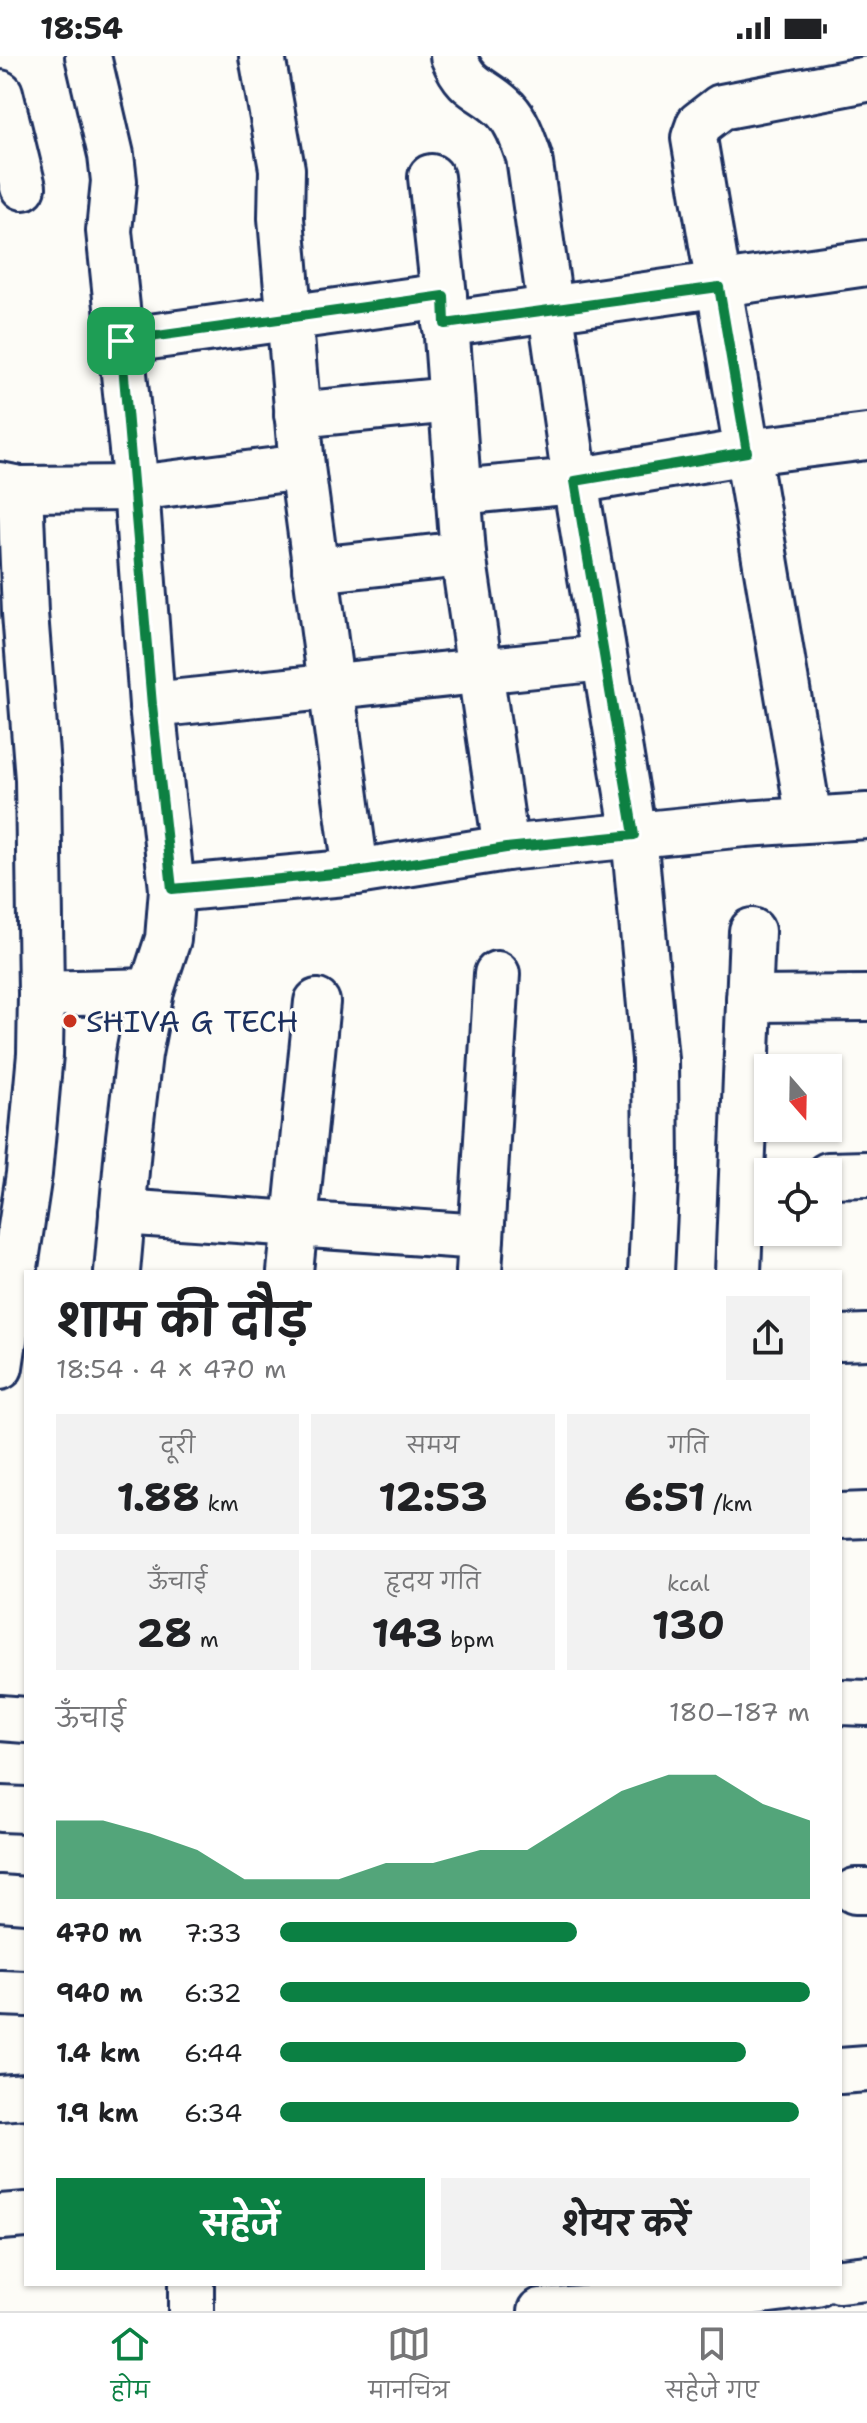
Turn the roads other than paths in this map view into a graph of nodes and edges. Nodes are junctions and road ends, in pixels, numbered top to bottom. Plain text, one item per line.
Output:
1 (88, 56) edge
2 (262, 56) edge
3 (453, 56) edge
4 (867, 79) edge
5 (0, 93) edge
6 (431, 177) dead end
7 (23, 187) dead end
8 (867, 263) edge
9 (719, 287) junction
10 (549, 309) junction
11 (444, 310) junction
12 (291, 319) junction
13 (121, 341) junction
14 (451, 400) junction
15 (297, 415) junction
16 (867, 437) edge
17 (747, 452) junction
18 (302, 467) junction
19 (575, 481) junction
20 (10, 487) edge
21 (136, 488) junction
22 (458, 492) junction
23 (463, 554) junction
24 (315, 570) junction
25 (12, 613) edge
26 (603, 658) junction
27 (481, 671) junction
28 (330, 688) junction
29 (152, 705) junction
30 (19, 780) edge
31 (867, 816) edge
32 (809, 819) junction
33 (634, 835) junction
34 (506, 848) junction
35 (356, 872) junction
36 (172, 889) junction
37 (752, 931) dead end
38 (497, 974) dead end
39 (151, 991) junction
40 (41, 994) junction
41 (867, 998) edge
42 (749, 999) junction
43 (317, 1002) dead end
44 (867, 1174) edge
45 (842, 1175) edge
46 (122, 1212) junction
47 (296, 1224) junction
48 (480, 1254) edge
49 (117, 1270) edge
50 (290, 1270) edge
51 (651, 1270) edge
52 (738, 1270) edge
53 (867, 1337) edge
54 (842, 1338) edge
55 (0, 1367) edge
56 (867, 1515) edge
57 (842, 1516) edge
58 (842, 1702) edge
59 (867, 1703) edge
60 (0, 1718) edge
61 (24, 1720) edge
62 (0, 1809) edge
63 (24, 1810) edge
64 (0, 1898) edge
65 (24, 1900) edge
66 (0, 1993) edge
67 (24, 1994) edge
68 (867, 2069) edge
69 (842, 2071) edge
70 (24, 2096) edge
71 (0, 2098) edge
72 (867, 2278) edge
73 (842, 2281) edge
74 (191, 2286) edge
75 (689, 2292) edge
76 (794, 2295) edge
77 (595, 2301) edge
78 (191, 2311) edge
79 (541, 2311) edge

1 - 13 street
2 - 12 street
3 - 10 street
4 - 9 street
5 - 7 street
6 - 11 street
8 - 9 street
9 - 10 street
9 - 17 street
10 - 11 street
10 - 19 street
11 - 12 street
11 - 14 street
12 - 13 street
12 - 15 street
13 - 21 street
14 - 15 street
14 - 22 street
15 - 18 street
16 - 17 street
17 - 19 street
17 - 32 street
18 - 21 street
18 - 24 street
19 - 22 street
19 - 26 street
20 - 21 street
20 - 25 street
21 - 29 street
22 - 23 street
23 - 24 street
23 - 27 street
24 - 28 street
25 - 30 street
26 - 27 street
26 - 33 street
27 - 28 street
27 - 34 street
28 - 29 street
28 - 35 street
29 - 36 street
30 - 40 street
31 - 32 street
32 - 33 street
33 - 34 street
33 - 51 street
34 - 35 street
35 - 36 street
36 - 39 street
37 - 42 street
38 - 48 street
39 - 40 street
39 - 46 street
40 - 55 street
41 - 42 street
42 - 52 street
43 - 47 street
44 - 45 street
46 - 47 street
46 - 49 street
47 - 48 street
47 - 50 street
53 - 54 street
56 - 57 street
58 - 59 street
60 - 61 street
62 - 63 street
64 - 65 street
66 - 67 street
68 - 69 street
70 - 71 street
72 - 73 street
74 - 78 street
75 - 76 street
75 - 77 street
77 - 79 street

